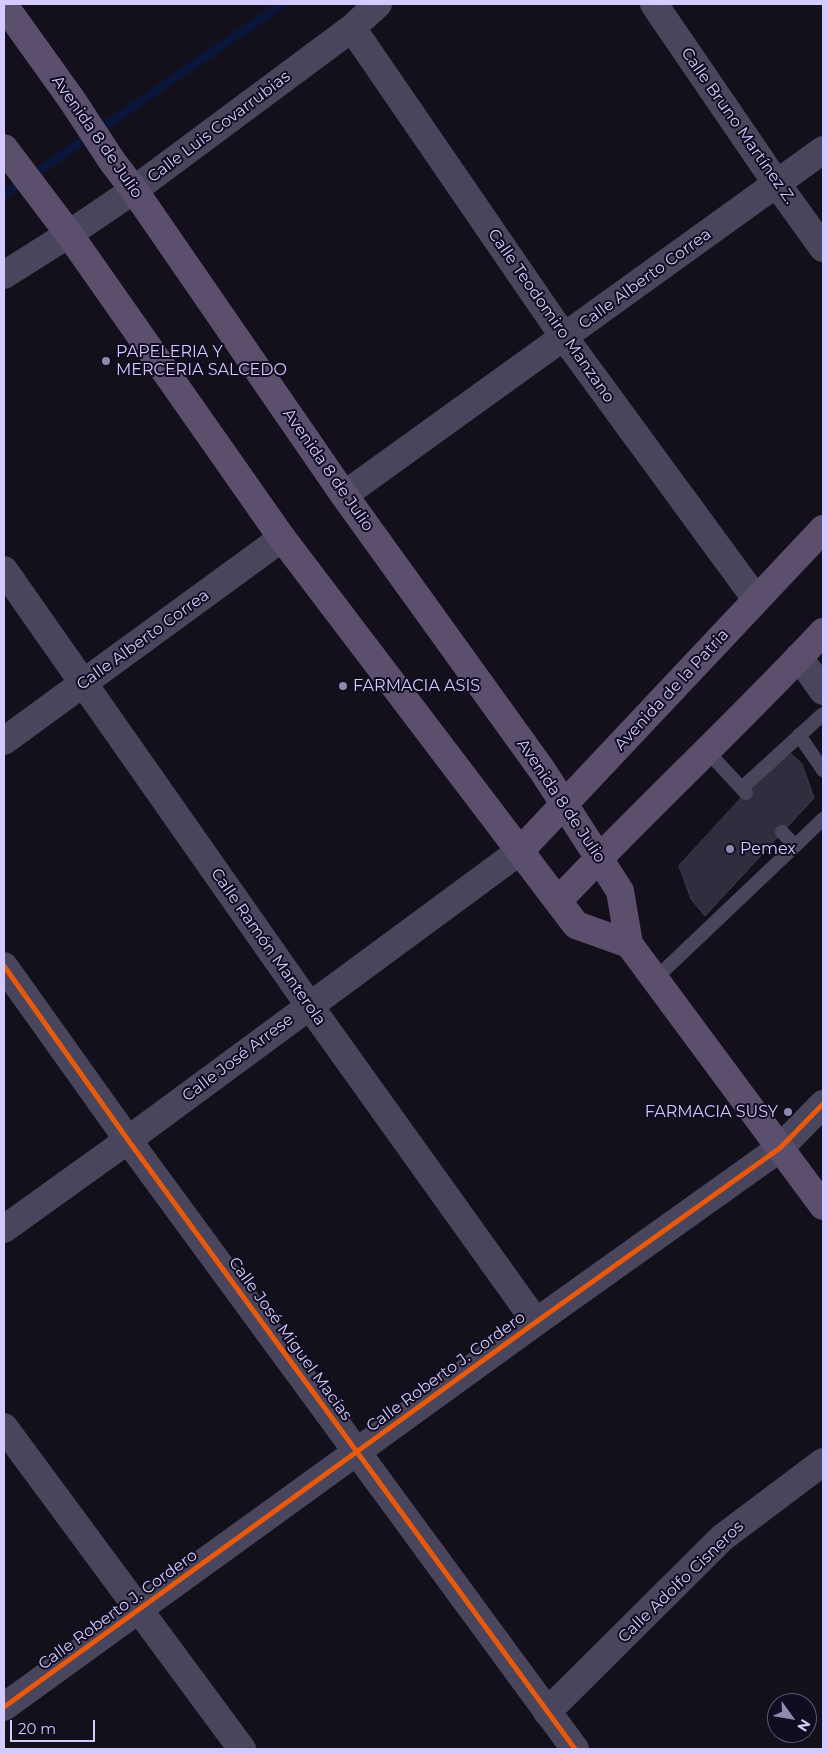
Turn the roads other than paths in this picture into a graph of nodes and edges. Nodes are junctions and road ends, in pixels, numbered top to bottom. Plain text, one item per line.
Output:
1 (378, 4) edge
2 (654, 4) edge
3 (4, 6) edge
4 (352, 28) junction
5 (4, 148) edge
6 (823, 150) edge
7 (777, 184) junction
8 (134, 190) junction
9 (69, 234) junction
10 (823, 248) edge
11 (4, 275) edge
12 (564, 337) junction
13 (344, 495) junction
14 (823, 529) edge
15 (282, 538) junction
16 (4, 570) edge
17 (756, 599) junction
18 (823, 632) edge
19 (799, 657) junction
20 (84, 683) junction
21 (823, 690) edge
22 (823, 714) edge
23 (800, 735) junction
24 (4, 741) edge
25 (707, 751) junction
26 (823, 770) edge
27 (564, 804) junction
28 (823, 819) edge
29 (782, 832) dead end
30 (795, 846) junction
31 (520, 851) junction
32 (599, 858) junction
33 (558, 902) junction
34 (629, 944) junction
35 (4, 966) edge
36 (655, 979) junction
37 (309, 1005) junction
38 (823, 1104) edge
39 (128, 1140) junction
40 (780, 1148) junction
41 (823, 1206) edge
42 (4, 1229) edge
43 (536, 1322) junction
44 (4, 1427) edge
45 (358, 1452) junction
46 (823, 1462) edge
47 (140, 1609) junction
48 (4, 1707) edge
49 (547, 1712) junction
50 (242, 1749) edge
51 (575, 1749) edge

1 - 4 street, Calle Luis Covarrubias
2 - 7 street, Calle Bruno Martínez Z.
3 - 8 main road, Avenida 8 de Julio
4 - 8 street, Calle Luis Covarrubias
4 - 12 street, Calle Teodomiro Manzano
5 - 9 main road
6 - 7 street, Calle Alberto Correa
7 - 10 street, Calle Bruno Martínez Z.
7 - 12 street, Calle Alberto Correa
8 - 9 street, Calle Luis Covarrubias
8 - 13 main road, Avenida 8 de Julio
9 - 11 street, Calle Luis Covarrubias
9 - 15 main road
12 - 13 street, Calle Alberto Correa
12 - 17 street, Calle Teodomiro Manzano
13 - 27 main road, Avenida 8 de Julio
14 - 17 main road, Avenida de la Patria
15 - 20 street, Calle Alberto Correa
15 - 31 main road
16 - 20 street, Calle Ramón Manterola
17 - 27 main road, Avenida de la Patria
18 - 19 main road
19 - 21 street
19 - 25 main road
20 - 24 street, Calle Alberto Correa
20 - 37 street, Calle Ramón Manterola
22 - 23 lane
23 - 25 lane
23 - 26 lane
25 - 32 main road
27 - 31 main road, Avenida de la Patria
27 - 32 main road, Avenida 8 de Julio
28 - 30 lane
29 - 30 lane
30 - 36 lane
31 - 33 main road
31 - 37 street, Calle José Arrese
32 - 33 main road
32 - 34 main road, Avenida 8 de Julio
33 - 34 main road
34 - 36 main road, Avenida 8 de Julio
35 - 39 street, Calle José Miguel Macías
36 - 40 main road, Avenida 8 de Julio
37 - 39 street, Calle José Arrese
37 - 43 street, Calle Ramón Manterola
38 - 40 street, Calle Roberto J. Cordero
39 - 42 street, Calle José Arrese
39 - 45 street, Calle José Miguel Macías
40 - 41 main road, Avenida 8 de Julio
40 - 43 street, Calle Roberto J. Cordero
43 - 45 street, Calle Roberto J. Cordero
44 - 47 street
45 - 47 street, Calle Roberto J. Cordero
45 - 49 street, Calle José Miguel Macías
46 - 49 street, Calle Adolfo Cisneros
47 - 48 street, Calle Roberto J. Cordero
47 - 50 street
49 - 51 street, Calle José Miguel Macías

